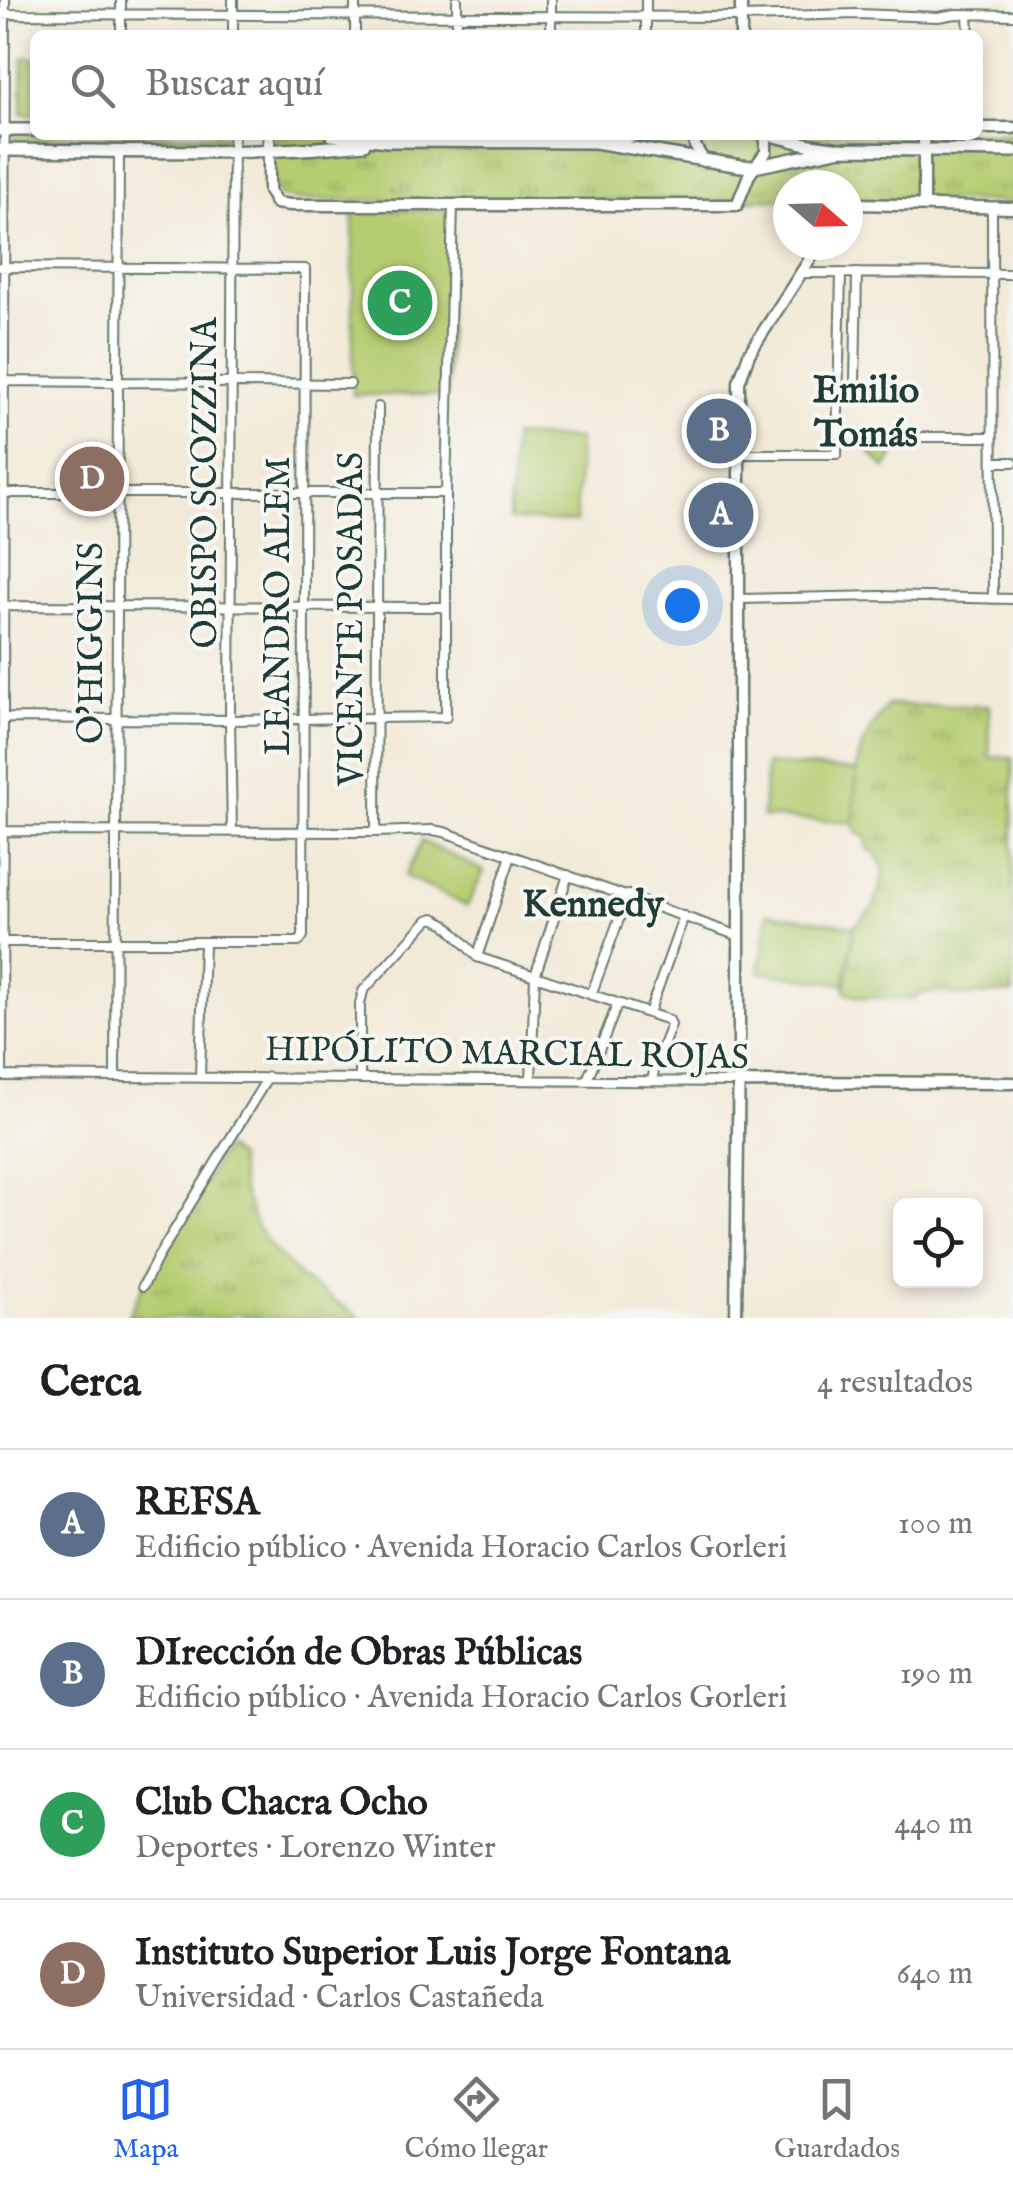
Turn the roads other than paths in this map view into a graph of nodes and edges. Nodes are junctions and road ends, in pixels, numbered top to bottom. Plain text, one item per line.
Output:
1 (4, 0) edge
2 (121, 0) edge
3 (233, 0) edge
4 (354, 0) edge
5 (457, 0) edge
6 (551, 0) edge
7 (646, 0) edge
8 (741, 0) edge
9 (857, 0) edge
10 (954, 0) edge
11 (2, 14) edge
12 (857, 14) junction
13 (956, 14) junction
14 (968, 14) junction
15 (121, 15) junction
16 (233, 15) junction
17 (1013, 15) edge
18 (354, 16) junction
19 (457, 16) junction
20 (551, 16) junction
21 (646, 16) junction
22 (741, 17) junction
23 (121, 30) edge
24 (233, 30) edge
25 (354, 30) edge
26 (457, 30) edge
27 (551, 30) edge
28 (646, 30) edge
29 (740, 30) edge
30 (968, 30) edge
31 (983, 128) edge
32 (1013, 128) edge
33 (2, 130) edge
34 (30, 130) edge
35 (233, 140) edge
36 (269, 140) edge
37 (372, 140) edge
38 (607, 140) edge
39 (696, 140) edge
40 (766, 140) edge
41 (790, 140) edge
42 (924, 140) edge
43 (388, 142) junction
44 (595, 142) junction
45 (2, 150) edge
46 (119, 150) junction
47 (841, 150) junction
48 (924, 150) junction
49 (269, 151) junction
50 (1013, 151) edge
51 (233, 152) junction
52 (704, 161) junction
53 (754, 166) junction
54 (453, 204) junction
55 (863, 204) edge
56 (924, 206) junction
57 (992, 208) junction
58 (1013, 208) edge
59 (809, 260) edge
60 (2, 267) edge
61 (118, 268) junction
62 (233, 268) junction
63 (800, 273) junction
64 (840, 273) junction
65 (857, 273) junction
66 (992, 274) junction
67 (1013, 274) edge
68 (2, 381) edge
69 (118, 381) junction
70 (232, 382) junction
71 (304, 383) junction
72 (350, 384) dead end
73 (855, 384) dead end
74 (378, 407) dead end
75 (923, 437) dead end
76 (992, 437) junction
77 (739, 454) junction
78 (992, 462) junction
79 (1013, 462) edge
80 (2, 493) edge
81 (118, 493) junction
82 (446, 493) junction
83 (231, 494) junction
84 (306, 494) junction
85 (378, 494) junction
86 (993, 598) junction
87 (739, 599) junction
88 (1013, 599) edge
89 (2, 606) edge
90 (118, 606) junction
91 (377, 606) junction
92 (231, 607) junction
93 (305, 607) junction
94 (446, 607) junction
95 (2, 718) edge
96 (377, 718) junction
97 (117, 719) junction
98 (305, 719) junction
99 (230, 720) junction
100 (2, 831) edge
101 (117, 831) junction
102 (232, 831) junction
103 (304, 832) junction
104 (376, 832) junction
105 (511, 856) junction
106 (568, 875) junction
107 (628, 895) junction
108 (684, 916) junction
109 (739, 936) junction
110 (2, 942) edge
111 (116, 942) junction
112 (204, 943) junction
113 (477, 956) junction
114 (534, 976) junction
115 (591, 995) junction
116 (618, 1004) junction
117 (649, 1014) junction
118 (1, 1076) edge
119 (115, 1076) junction
120 (200, 1077) junction
121 (268, 1077) junction
122 (360, 1078) junction
123 (531, 1080) junction
124 (587, 1080) junction
125 (652, 1081) junction
126 (738, 1082) junction
127 (1013, 1083) edge
128 (143, 1286) dead end
129 (736, 1318) edge

1 - 11 street
2 - 15 street
3 - 16 street
4 - 18 street
5 - 19 street
6 - 20 street
7 - 21 street
8 - 22 main road
9 - 12 street
10 - 13 street
11 - 15 street
11 - 33 street
12 - 13 street
12 - 22 street
13 - 14 street
14 - 17 street
14 - 30 street
15 - 16 street
15 - 23 street
16 - 18 street
16 - 24 street
18 - 19 street
18 - 25 street
19 - 20 street
19 - 26 street
20 - 21 street
20 - 27 street
21 - 22 street
21 - 28 street
22 - 29 main road
31 - 32 main road
33 - 34 main road
33 - 45 street
35 - 51 street, OBISPO SCOZZINA
36 - 49 main road
37 - 43 main road
38 - 44 main road
39 - 52 main road
40 - 53 main road
41 - 47 main road
42 - 48 main road
43 - 44 main road
43 - 49 main road
44 - 52 main road
45 - 46 main road
45 - 60 street
46 - 51 main road
46 - 61 street, O'HIGGINS
47 - 48 main road
47 - 53 main road
48 - 50 main road
48 - 56 main road
49 - 51 main road
49 - 54 main road
51 - 62 street, OBISPO SCOZZINA
52 - 53 main road
53 - 54 main road
54 - 82 street
55 - 56 main road
56 - 57 main road
57 - 58 main road
57 - 66 street
59 - 63 main road
60 - 61 street
60 - 68 street
61 - 62 street
61 - 69 street, O'HIGGINS
62 - 70 street, OBISPO SCOZZINA
62 - 71 street, LEANDRO ALEM
63 - 64 street
63 - 77 main road
64 - 65 street
64 - 77 street
65 - 66 street
65 - 73 street
66 - 67 street
66 - 76 street
68 - 69 street
68 - 80 street
69 - 70 street
69 - 81 street, O'HIGGINS
70 - 71 street
70 - 83 street, OBISPO SCOZZINA
71 - 72 street
71 - 84 street, LEANDRO ALEM
74 - 85 street, VICENTE POSADAS
75 - 76 street
76 - 78 street
77 - 87 main road
78 - 79 street
78 - 86 street
80 - 81 street
80 - 89 street
81 - 83 street
81 - 90 street, O'HIGGINS
82 - 85 street
82 - 94 street
83 - 84 street
83 - 92 street, OBISPO SCOZZINA
84 - 85 street
84 - 93 street, LEANDRO ALEM
85 - 91 street, VICENTE POSADAS
86 - 87 street
86 - 88 street
87 - 109 main road
89 - 90 street
89 - 95 street
90 - 92 street
90 - 97 street, O'HIGGINS
91 - 93 street
91 - 94 street
91 - 96 street, VICENTE POSADAS
92 - 93 street
92 - 99 street, OBISPO SCOZZINA
93 - 98 street, LEANDRO ALEM
94 - 96 street
95 - 97 street
95 - 100 street
96 - 98 street
96 - 104 street, VICENTE POSADAS
97 - 99 street
97 - 101 street, O'HIGGINS
98 - 99 street
98 - 103 street, LEANDRO ALEM
99 - 102 street, OBISPO SCOZZINA
100 - 101 street
100 - 110 street
101 - 102 street
101 - 111 street, O'HIGGINS
102 - 103 street
103 - 104 street
103 - 112 street, LEANDRO ALEM
104 - 105 street
105 - 106 street
105 - 113 street
106 - 107 street
106 - 114 street
107 - 108 street
107 - 115 street
108 - 109 street
108 - 117 street
109 - 126 main road
110 - 111 street
110 - 118 street
111 - 112 street
111 - 119 street, O'HIGGINS
112 - 120 street
113 - 114 street
113 - 122 street
114 - 115 street
114 - 123 street
115 - 116 street
116 - 117 street
116 - 124 street
117 - 125 street
118 - 119 street, HIPÓLITO MARCIAL ROJAS
119 - 120 street, HIPÓLITO MARCIAL ROJAS
120 - 121 street, HIPÓLITO MARCIAL ROJAS
121 - 122 street, HIPÓLITO MARCIAL ROJAS
121 - 128 street
122 - 123 street, HIPÓLITO MARCIAL ROJAS
123 - 124 street, HIPÓLITO MARCIAL ROJAS
124 - 125 street, HIPÓLITO MARCIAL ROJAS
125 - 126 street, HIPÓLITO MARCIAL ROJAS
126 - 127 main road, HIPÓLITO MARCIAL ROJAS
126 - 129 main road

